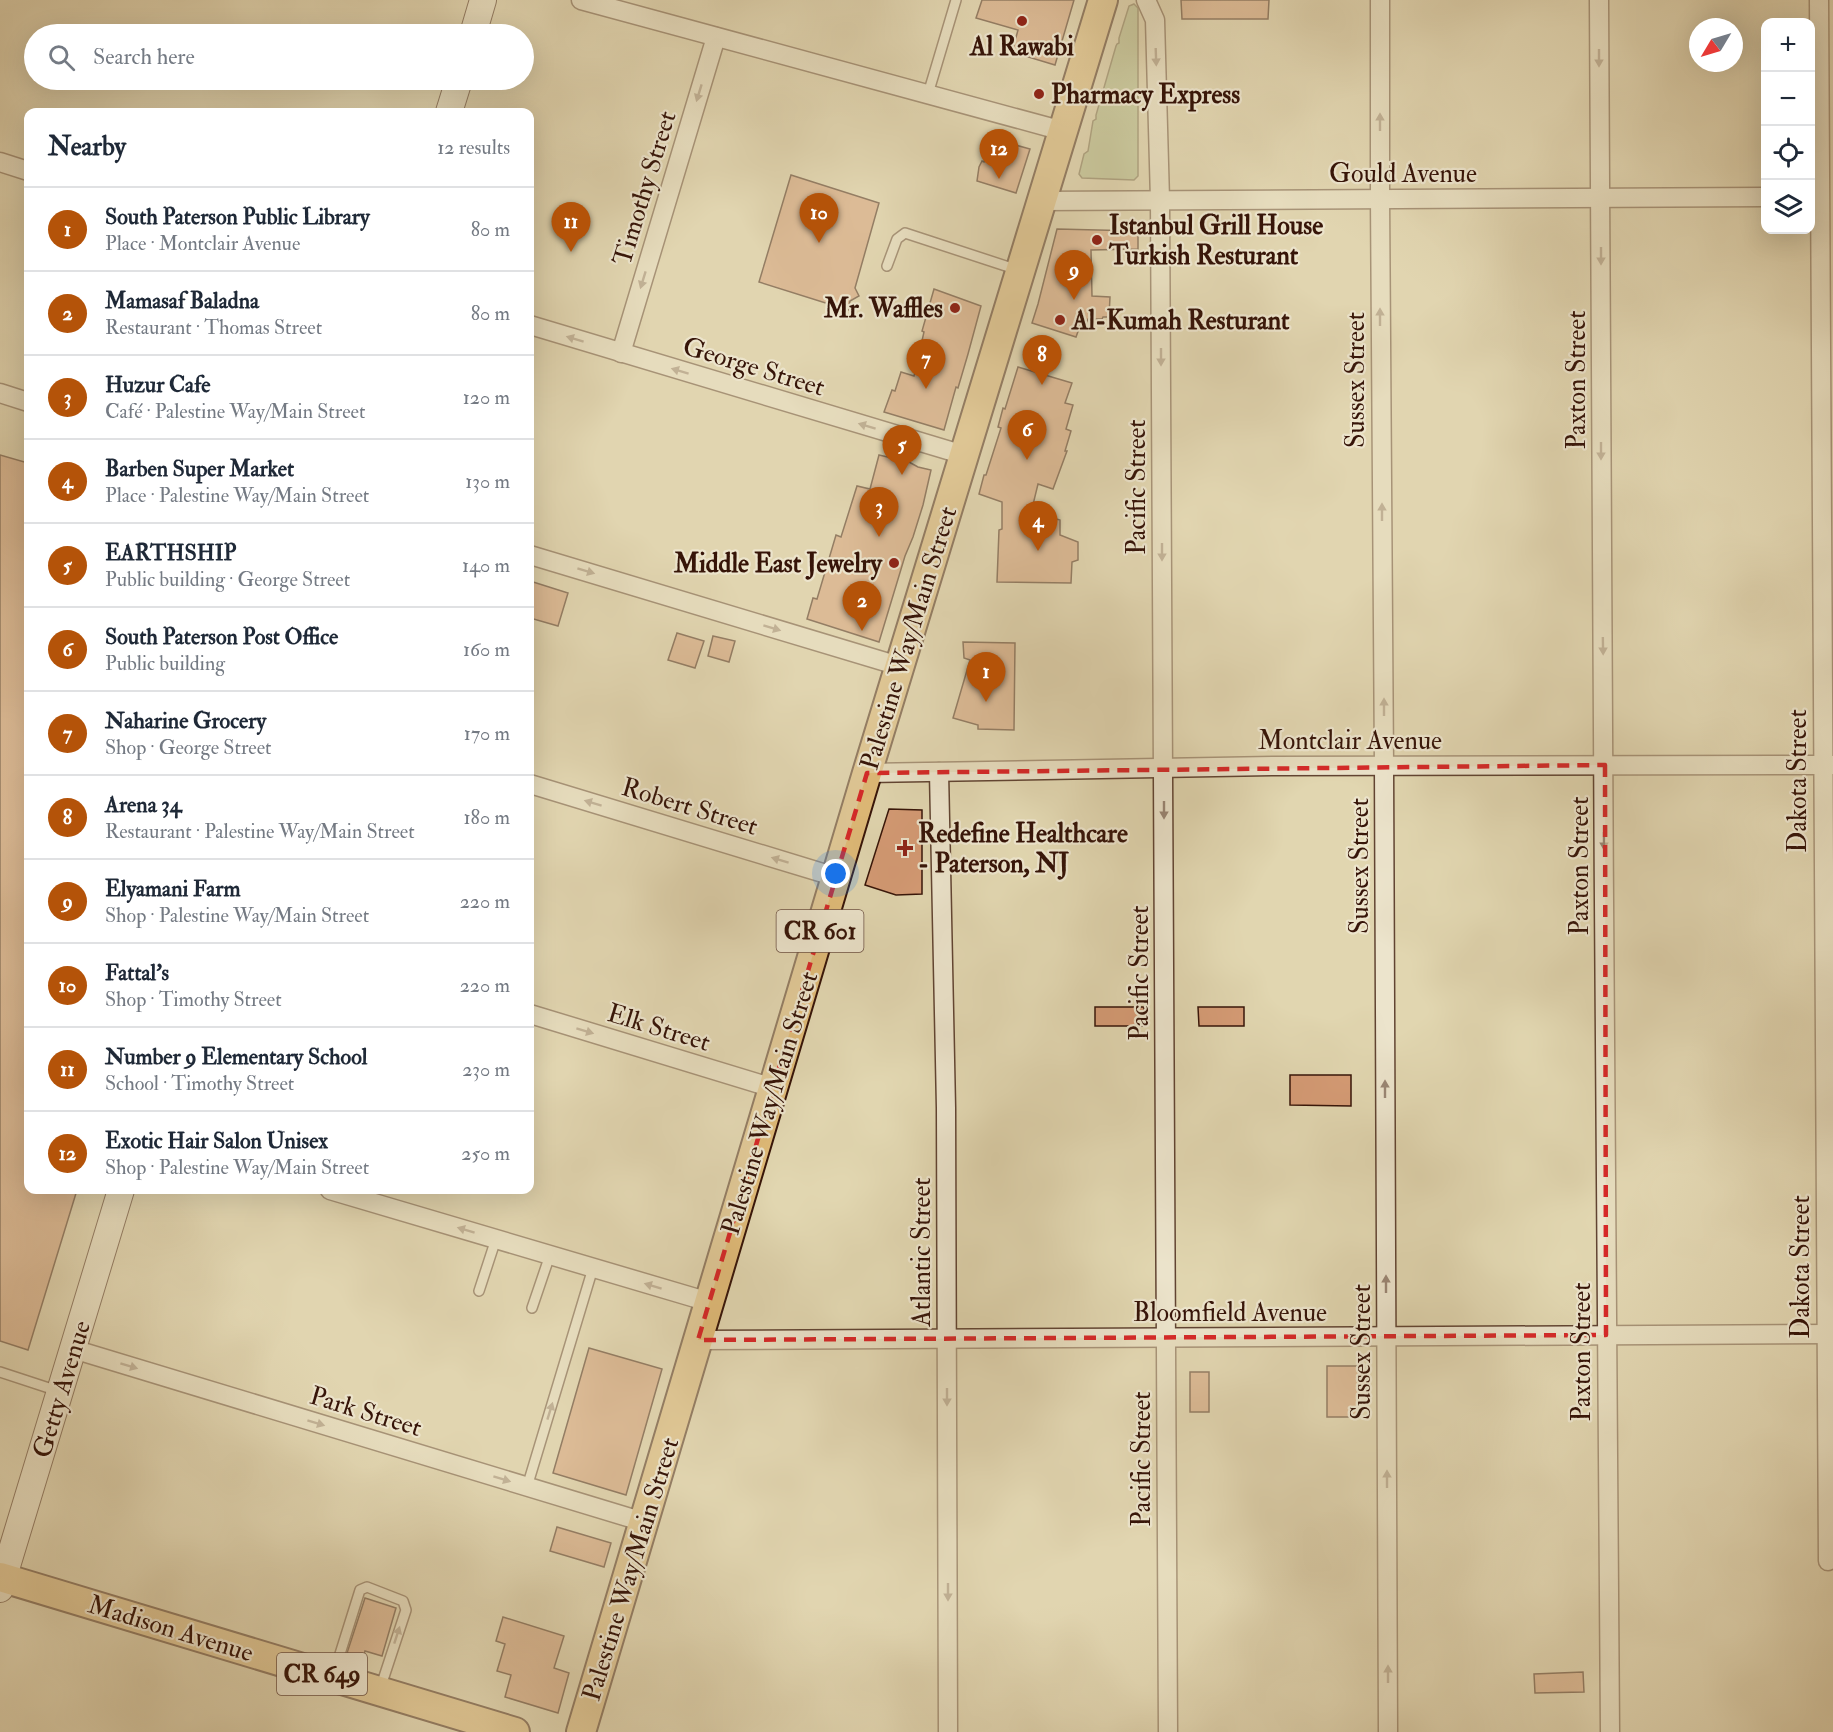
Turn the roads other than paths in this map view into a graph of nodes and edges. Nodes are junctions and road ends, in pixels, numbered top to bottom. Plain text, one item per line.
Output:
1 (483, 0) edge
2 (581, 0) edge
3 (956, 0) edge
4 (1103, 0) edge
5 (1146, 0) edge
6 (1380, 0) edge
7 (1599, 0) edge
8 (1819, 0) edge
9 (476, 24) edge
10 (716, 37) junction
11 (456, 90) edge
12 (928, 94) junction
13 (450, 108) edge
14 (1063, 131) junction
15 (0, 162) edge
16 (24, 170) edge
17 (1821, 196) edge
18 (1600, 197) junction
19 (1761, 197) edge
20 (1380, 198) junction
21 (1160, 200) junction
22 (1041, 201) junction
23 (887, 266) dead end
24 (1020, 270) junction
25 (534, 327) edge
26 (621, 353) junction
27 (0, 393) edge
28 (24, 401) edge
29 (964, 455) junction
30 (534, 556) edge
31 (900, 666) junction
32 (1605, 765) junction
33 (1828, 765) edge
34 (1384, 766) junction
35 (1163, 768) junction
36 (867, 772) junction
37 (939, 772) junction
38 (534, 785) edge
39 (836, 878) junction
40 (534, 1015) edge
41 (773, 1088) junction
42 (120, 1194) edge
43 (344, 1194) edge
44 (496, 1239) junction
45 (550, 1255) junction
46 (593, 1268) junction
47 (479, 1291) dead end
48 (709, 1302) junction
49 (532, 1308) dead end
50 (1829, 1334) edge
51 (1606, 1335) junction
52 (1387, 1336) junction
53 (946, 1338) junction
54 (1166, 1338) junction
55 (698, 1340) junction
56 (73, 1349) junction
57 (0, 1372) edge
58 (60, 1392) junction
59 (527, 1487) junction
60 (644, 1522) junction
61 (1828, 1561) dead end
62 (1, 1581) edge
63 (333, 1677) junction
64 (379, 1691) junction
65 (515, 1732) edge
66 (581, 1732) edge
67 (948, 1732) edge
68 (1168, 1732) edge
69 (1388, 1732) edge
70 (1610, 1732) edge

1 - 9 street
2 - 10 street
3 - 12 lane
4 - 14 main road, CR 601
5 -> 21 street, Pacific Street
20 -> 6 street, Sussex Street
7 -> 18 street, Paxton Street
8 - 17 street, Dakota Street
10 - 12 street
10 -> 26 street, Timothy Street
11 - 13 street
12 - 14 street
14 - 22 main road, Palestine Way/Main Street / CR 601
15 - 16 street
17 - 33 street, Dakota Street
18 - 19 street, Gould Avenue
18 - 20 street, Gould Avenue
18 -> 32 street, Paxton Street
20 - 21 street, Gould Avenue
34 -> 20 street, Sussex Street
21 - 22 street, Gould Avenue
21 -> 35 street, Pacific Street
22 - 24 main road, Palestine Way/Main Street / CR 601
23 - 24 lane
24 - 29 main road, Palestine Way/Main Street / CR 601
26 -> 25 street, George Street
29 -> 26 street, George Street
27 - 28 street
29 - 31 main road, Palestine Way/Main Street / CR 601
30 -> 31 street
31 - 36 main road, Palestine Way/Main Street / CR 601
32 - 33 street, Montclair Avenue
32 - 34 street, Montclair Avenue
32 -> 51 street, Paxton Street
33 - 50 street, Dakota Street
34 - 35 street, Montclair Avenue
52 -> 34 street, Sussex Street
35 - 37 street, Montclair Avenue
35 -> 54 street, Pacific Street
36 - 37 street, Montclair Avenue
36 - 39 main road, Palestine Way/Main Street / CR 601
37 - 53 street, Atlantic Street
39 -> 38 street, Robert Street
39 - 41 main road, Palestine Way/Main Street / CR 601
40 -> 41 street, Elk Street
41 - 48 main road, Palestine Way/Main Street / CR 601
42 - 56 street, Getty Avenue
44 -> 43 street
44 - 45 street
44 - 47 lane
45 - 46 street
45 - 49 lane
48 -> 46 street
59 -> 46 lane
48 - 55 main road, Palestine Way/Main Street / CR 601
50 - 51 street, Bloomfield Avenue
50 - 61 street, Dakota Street
51 - 52 street, Bloomfield Avenue
51 - 70 street, Paxton Street
52 - 54 street, Bloomfield Avenue
69 -> 52 street, Sussex Street
53 - 54 street, Bloomfield Avenue
53 - 55 street, Bloomfield Avenue
53 -> 67 street, Atlantic Street
54 - 68 street, Pacific Street
55 - 60 main road, Palestine Way/Main Street / CR 601
56 - 58 street, Getty Avenue
56 -> 59 street, Park Street
57 - 58 lane
58 - 62 street, Getty Avenue
59 - 60 street, Park Street
60 - 66 main road, Palestine Way/Main Street / CR 601
62 - 63 main road, Madison Avenue / CR 649
63 - 64 main road, Madison Avenue / CR 649
64 -> 63 lane
64 - 65 main road, Madison Avenue / CR 649

